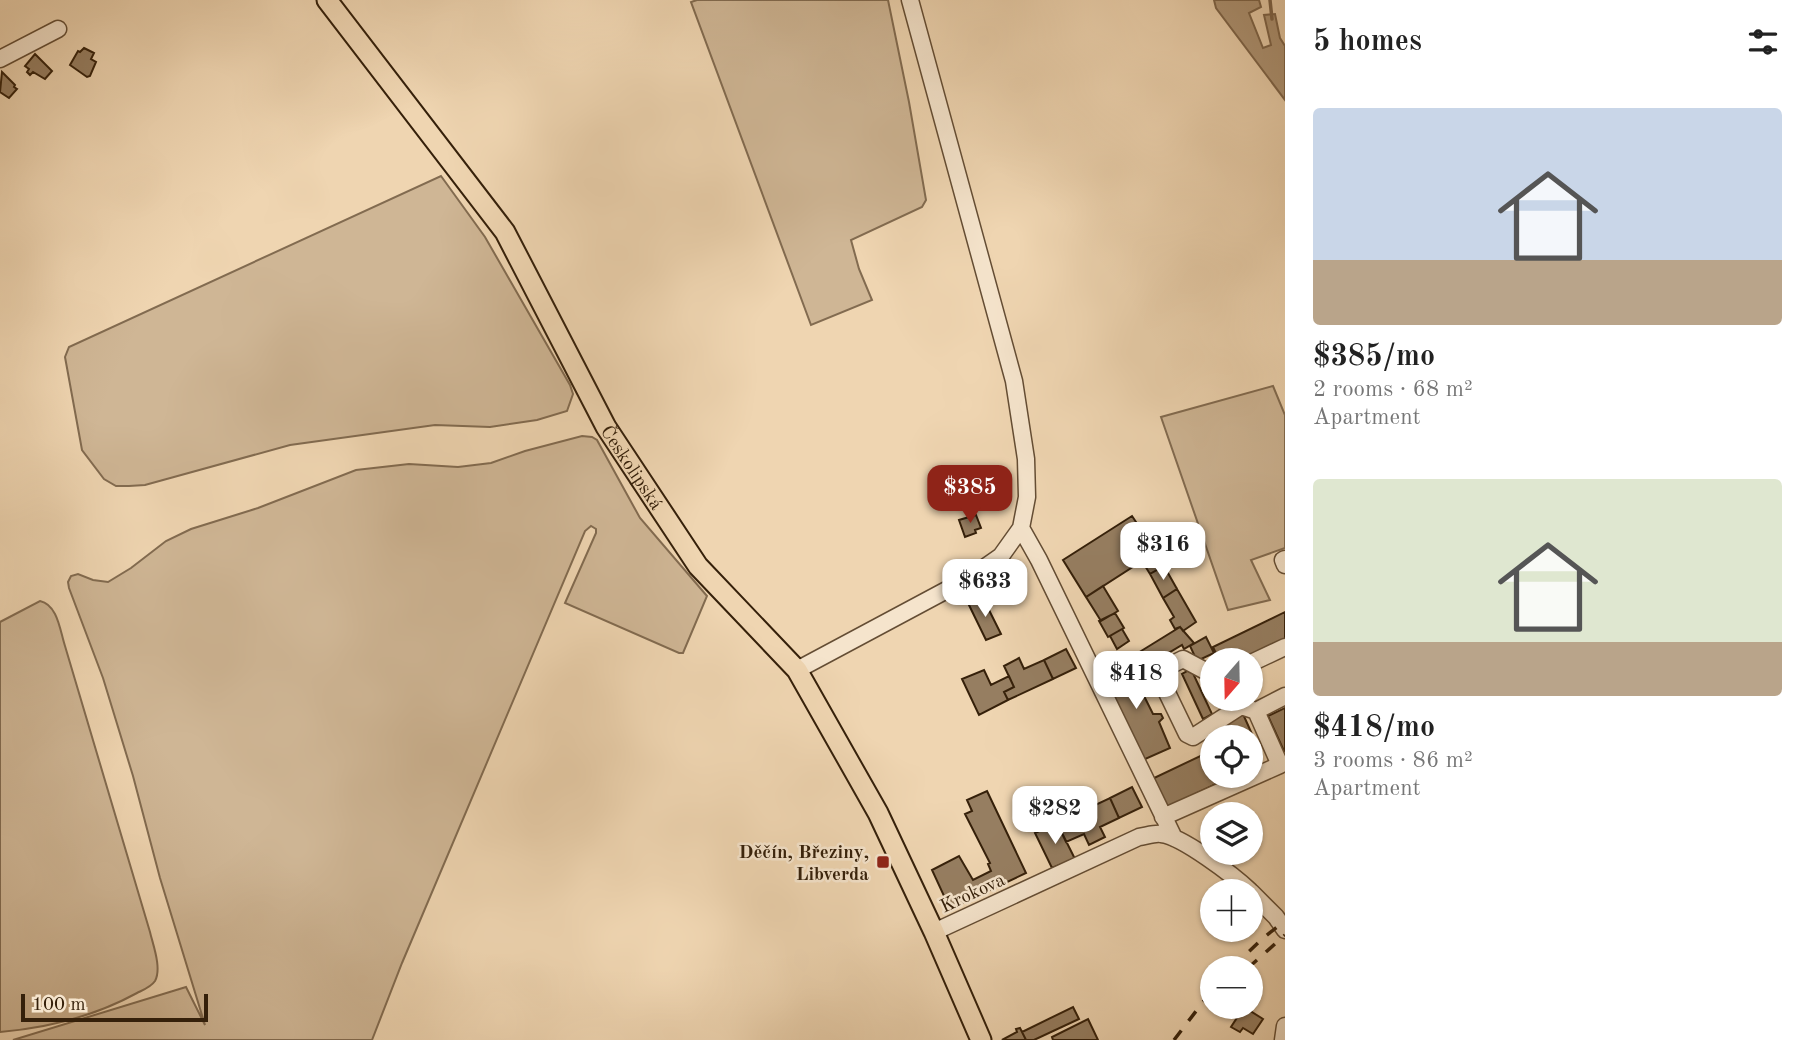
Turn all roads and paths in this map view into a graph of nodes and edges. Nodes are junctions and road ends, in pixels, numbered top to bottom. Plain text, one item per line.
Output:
1 (327, 0) edge
2 (910, 0) edge
3 (58, 29) dead end
4 (0, 59) edge
5 (1021, 528) junction
6 (1285, 559) edge
7 (1285, 565) edge
8 (1285, 646) edge
9 (1264, 656) edge
10 (1200, 668) edge
11 (797, 670) junction
12 (1285, 696) edge
13 (1264, 700) edge
14 (1234, 711) edge
15 (1247, 711) edge
16 (1283, 764) edge
17 (1163, 817) junction
18 (1174, 838) junction
19 (1237, 879) edge
20 (1263, 904) edge
21 (1285, 930) edge
22 (934, 932) junction
23 (1285, 1027) edge
24 (981, 1040) edge
25 (1283, 1040) edge

1 - 11 main road, Českolipská
2 - 5 street
3 - 4 street
5 - 11 street
5 - 17 street
6 - 7 street
8 - 9 street
10 - 14 street
11 - 22 main road, Českolipská
12 - 13 street
15 - 16 street
16 - 17 street
17 - 18 street
18 - 19 street, Krokova
18 - 22 street, Krokova
20 - 21 street, Krokova
22 - 24 main road, Českolipská
23 - 25 street

